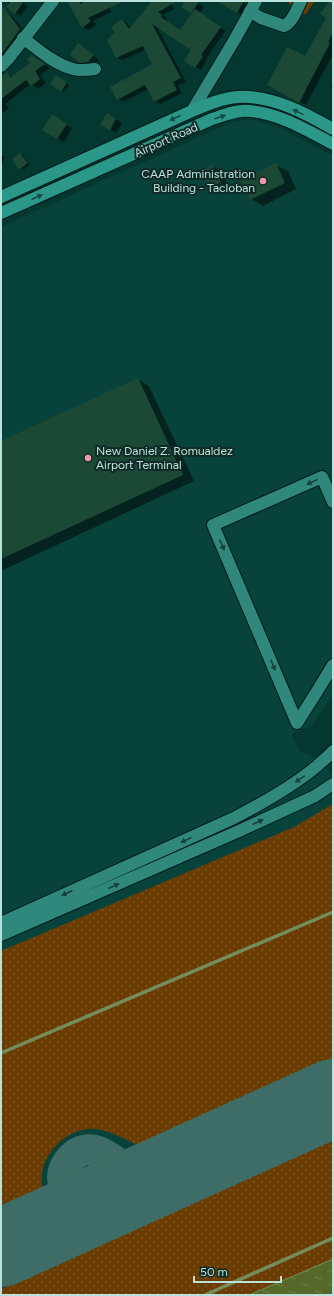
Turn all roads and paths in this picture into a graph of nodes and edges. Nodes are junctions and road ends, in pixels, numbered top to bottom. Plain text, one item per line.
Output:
1 (53, 1) edge
2 (301, 1) edge
3 (253, 6) edge
4 (23, 38) junction
5 (1, 66) edge
6 (95, 69) dead end
7 (237, 97) junction
8 (192, 111) junction
9 (240, 111) junction
10 (198, 126) junction
11 (333, 129) edge
12 (333, 144) edge
13 (1, 196) edge
14 (1, 213) edge
15 (333, 502) edge
16 (333, 665) edge
17 (332, 754) edge
18 (333, 784) edge
19 (234, 818) junction
20 (239, 831) junction
21 (5, 928) edge

1 - 4 street
2 - 3 street
3 - 8 street
4 - 5 street
4 - 6 street
7 - 8 main road, Airport Road
7 - 9 main road
11 -> 7 main road, Airport Road
8 - 10 main road
8 -> 13 main road, Airport Road
10 -> 9 main road, Airport Road
9 - 12 main road, Airport Road
14 -> 10 main road, Airport Road
15 -> 16 street
17 -> 19 street
20 -> 18 street
19 - 20 street
19 -> 21 street
21 -> 20 street

